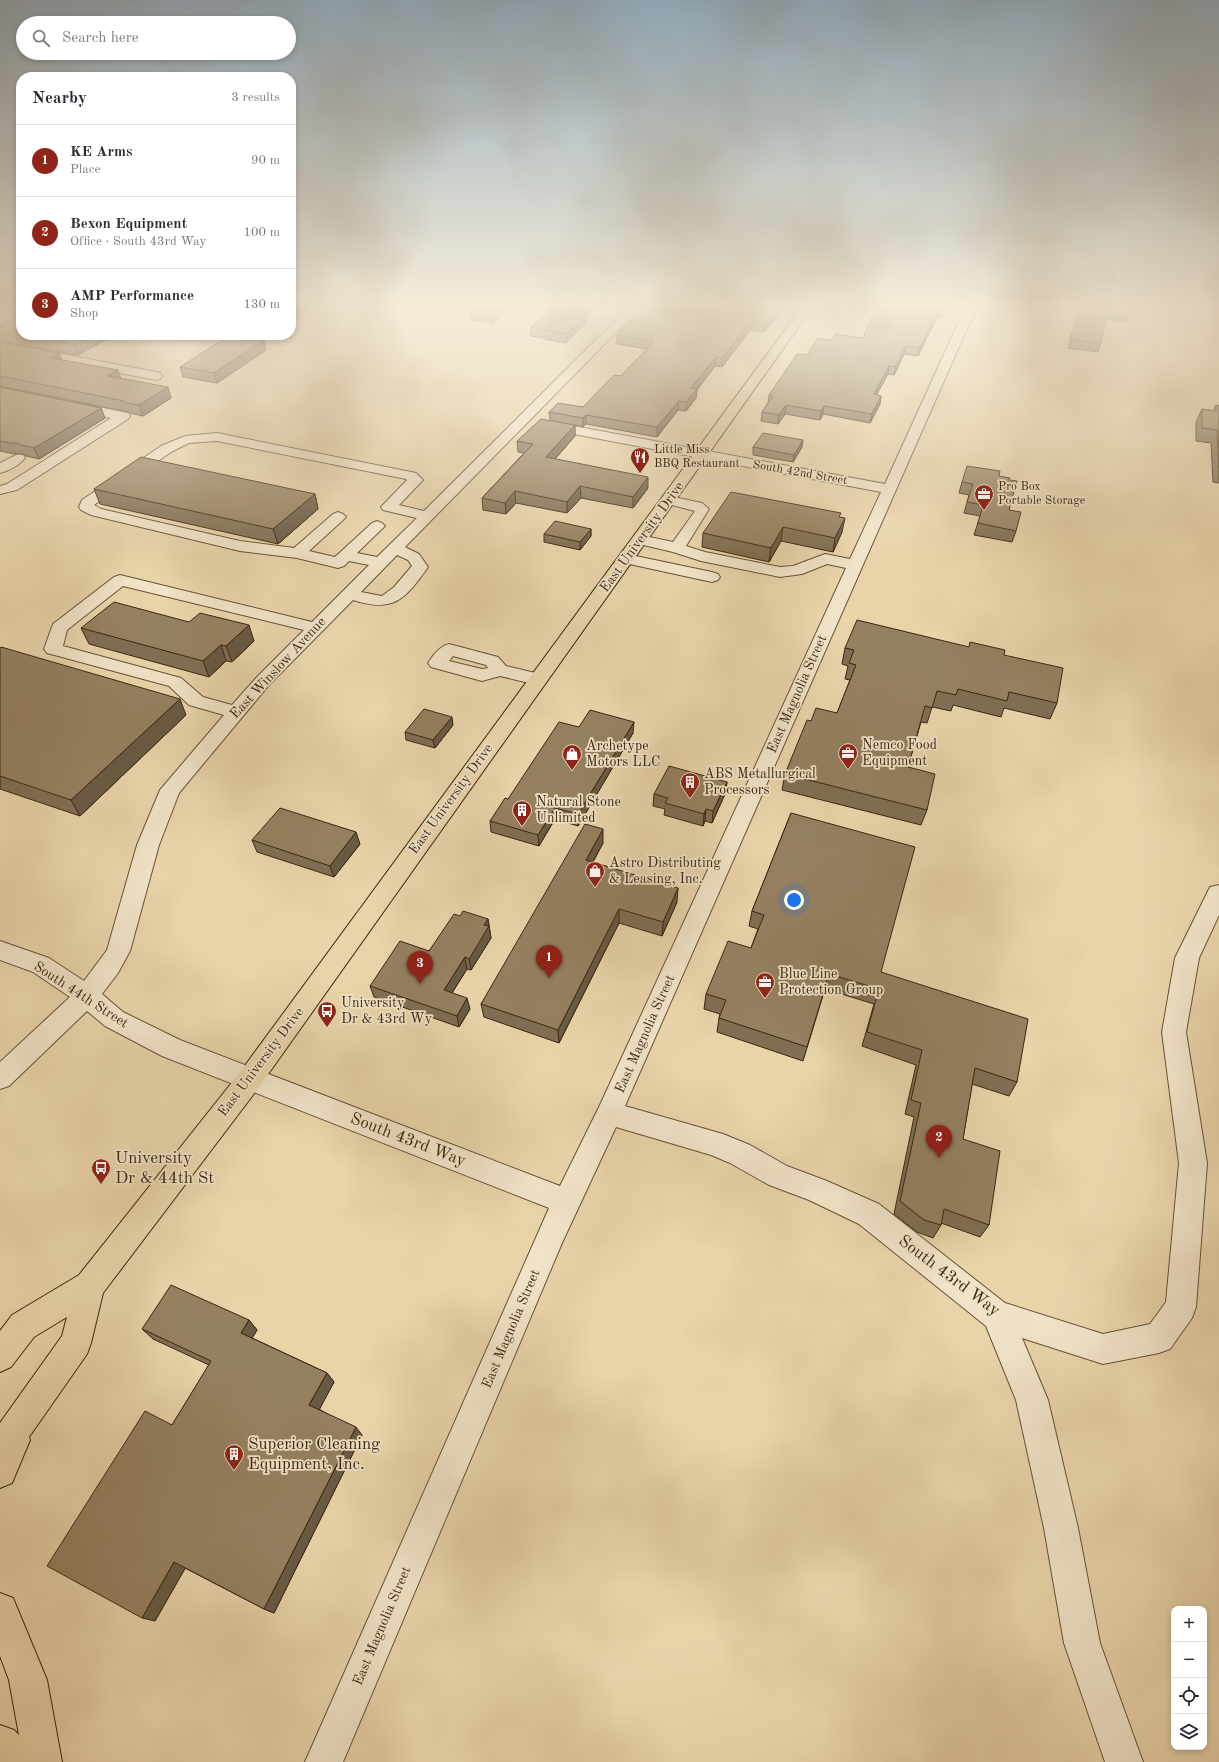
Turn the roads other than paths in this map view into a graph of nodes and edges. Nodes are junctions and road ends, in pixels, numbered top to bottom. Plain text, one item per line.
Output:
1 (554, 390) edge
2 (748, 390) edge
3 (934, 390) edge
4 (65, 404) edge
5 (523, 421) junction
6 (702, 454) junction
7 (18, 458) edge
8 (0, 469) edge
9 (890, 489) junction
10 (2, 494) edge
11 (669, 500) junction
12 (428, 516) junction
13 (338, 517) dead end
14 (377, 526) dead end
15 (640, 540) junction
16 (677, 548) junction
17 (395, 549) junction
18 (297, 553) junction
19 (346, 555) junction
20 (626, 559) junction
21 (381, 563) junction
22 (855, 565) junction
23 (712, 577) dead end
24 (350, 594) junction
25 (316, 628) junction
26 (500, 670) dead end
27 (538, 679) junction
28 (237, 712) junction
29 (1219, 893) edge
30 (1, 951) edge
31 (87, 996) junction
32 (0, 1078) edge
33 (250, 1079) junction
34 (609, 1113) junction
35 (567, 1202) junction
36 (90, 1286) junction
37 (997, 1315) junction
38 (0, 1356) edge
39 (28, 1411) junction
40 (0, 1451) edge
41 (0, 1471) edge
42 (0, 1611) edge
43 (0, 1744) edge
44 (22, 1762) edge
45 (43, 1762) edge
46 (324, 1762) edge
47 (1124, 1762) edge

1 - 5 street, East Winslow Avenue
2 - 6 main road, East University Drive
3 - 9 street, East Magnolia Street
4 - 10 street
5 - 6 street, South 42nd Street
5 - 12 street, East Winslow Avenue
6 - 9 street, South 42nd Street
6 - 11 main road, East University Drive
7 - 8 street
9 - 22 street, East Magnolia Street
11 - 15 main road, East University Drive
11 - 16 street
12 - 17 street, East Winslow Avenue
12 - 18 street
13 - 18 street
14 - 19 street
15 - 16 street
15 - 20 main road, East University Drive
16 - 22 street
17 - 21 street, East Winslow Avenue
17 - 24 street
18 - 19 street
19 - 21 street
20 - 23 street
20 - 27 main road, East University Drive
21 - 24 street, East Winslow Avenue
22 - 34 street, East Magnolia Street
24 - 25 street, East Winslow Avenue
25 - 28 street, East Winslow Avenue
25 - 28 street
26 - 27 street
27 - 33 main road, East University Drive
28 - 31 street, East Winslow Avenue
29 - 37 street, South 43rd Way
30 - 31 street, South 44th Street
31 - 32 street, East Winslow Avenue
31 - 33 street, South 44th Street
33 - 35 street, South 43rd Way
33 - 36 main road, East University Drive
34 - 35 street, East Magnolia Street
34 - 37 street, South 43rd Way
35 - 46 street, East Magnolia Street
36 - 38 main road, East University Drive
36 - 39 main road, East University Drive
37 - 47 street
39 - 40 main road, East University Drive
39 - 41 main road
42 - 45 main road
43 - 44 main road

